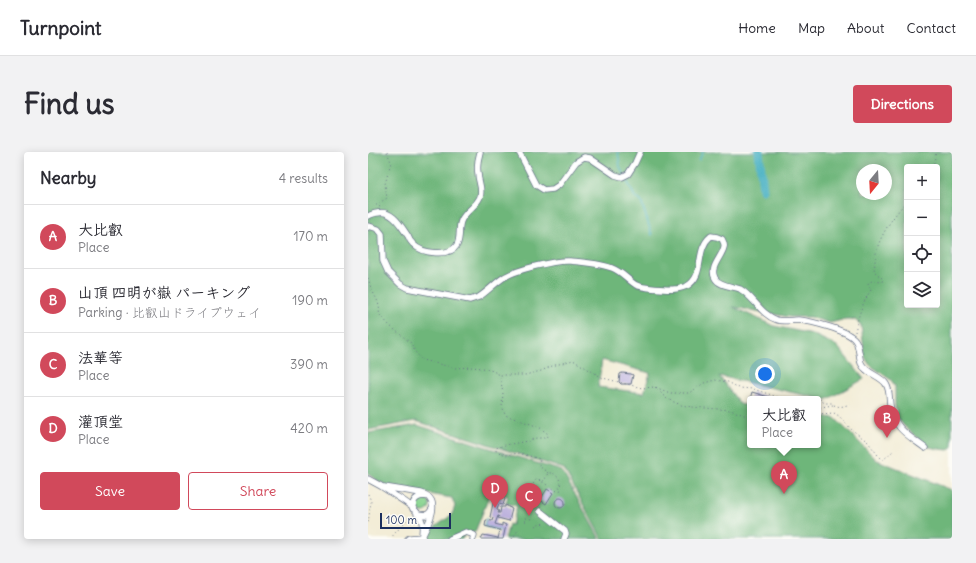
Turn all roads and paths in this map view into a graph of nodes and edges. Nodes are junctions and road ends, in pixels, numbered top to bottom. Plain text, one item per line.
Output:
1 (387, 152) edge
2 (480, 152) edge
3 (519, 152) edge
4 (640, 152) edge
5 (936, 152) edge
6 (934, 164) edge
7 (904, 204) edge
8 (381, 207) dead end
9 (368, 216) edge
10 (368, 227) edge
11 (368, 278) edge
12 (853, 338) junction
13 (500, 375) junction
14 (655, 387) junction
15 (775, 396) edge
16 (821, 400) edge
17 (852, 403) dead end
18 (833, 404) junction
19 (821, 407) edge
20 (821, 413) edge
21 (747, 416) edge
22 (925, 448) dead end
23 (893, 451) dead end
24 (548, 473) junction
25 (368, 479) edge
26 (537, 479) junction
27 (384, 487) junction
28 (368, 494) edge
29 (527, 494) dead end
30 (429, 496) junction
31 (433, 507) junction
32 (540, 511) dead end
33 (415, 512) junction
34 (410, 516) dead end
35 (526, 518) dead end
36 (531, 519) dead end
37 (368, 524) edge
38 (544, 524) dead end
39 (535, 526) dead end
40 (518, 530) dead end
41 (422, 538) edge
42 (390, 539) edge
43 (408, 539) edge
44 (450, 539) edge
45 (473, 539) edge
46 (512, 539) edge
47 (564, 539) edge

1 - 8 path
2 - 9 street
3 - 4 street
5 - 6 path
7 - 12 path
10 - 12 street
11 - 13 path
12 - 22 street
13 - 14 path
13 - 24 path
14 - 15 path
14 - 21 path
16 - 18 path
17 - 18 path
18 - 19 path
20 - 23 path
24 - 26 path
24 - 26 path
25 - 27 street
26 - 29 path
27 - 30 street
27 - 33 street
28 - 37 path
30 - 31 street
30 - 33 street
31 - 33 street
31 - 41 street
32 - 47 street
33 - 41 street
34 - 42 path
35 - 36 path
38 - 39 path
40 - 46 path
41 - 43 street
44 - 45 street

